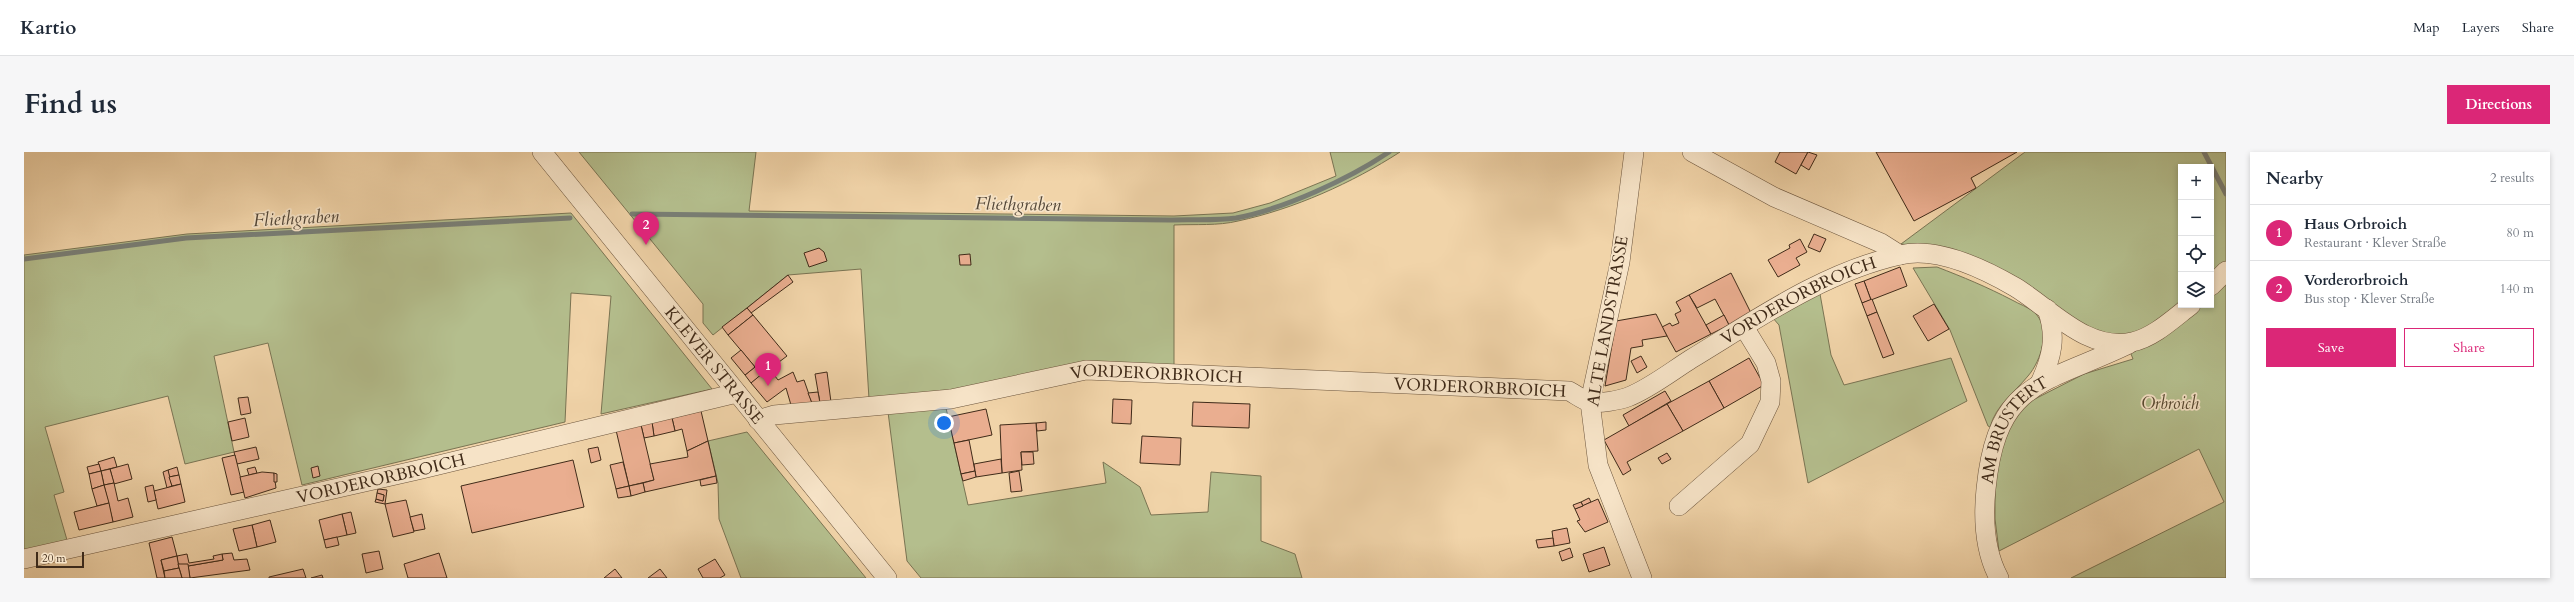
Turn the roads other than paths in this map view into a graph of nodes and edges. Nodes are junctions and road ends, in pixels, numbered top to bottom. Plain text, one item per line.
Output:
1 (542, 152) edge
2 (1634, 152) edge
3 (1692, 152) edge
4 (1900, 255) junction
5 (2226, 271) edge
6 (2214, 283) edge
7 (2186, 308) edge
8 (2047, 309) junction
9 (1744, 327) junction
10 (2134, 342) junction
11 (2040, 383) junction
12 (737, 393) junction
13 (1590, 402) junction
14 (758, 420) junction
15 (1679, 506) dead end
16 (24, 559) edge
17 (887, 578) edge
18 (1642, 578) edge
19 (1999, 578) edge

1 - 12 street, KLEVER STRASSE
2 - 13 street, ALTE LANDSTRASSE
3 - 4 street
4 - 8 street, VORDERORBROICH
4 - 9 street, VORDERORBROICH
5 - 6 street
7 - 10 street, VORDERORBROICH
8 - 10 street, VORDERORBROICH
8 - 11 street
9 - 13 street, VORDERORBROICH
9 - 15 street
10 - 11 street, AM BRUSTERT
11 - 19 street, AM BRUSTERT
12 - 14 street, KLEVER STRASSE
12 - 16 street, VORDERORBROICH
13 - 14 street, VORDERORBROICH
13 - 18 street, ALTE LANDSTRASSE
14 - 17 street, KLEVER STRASSE

